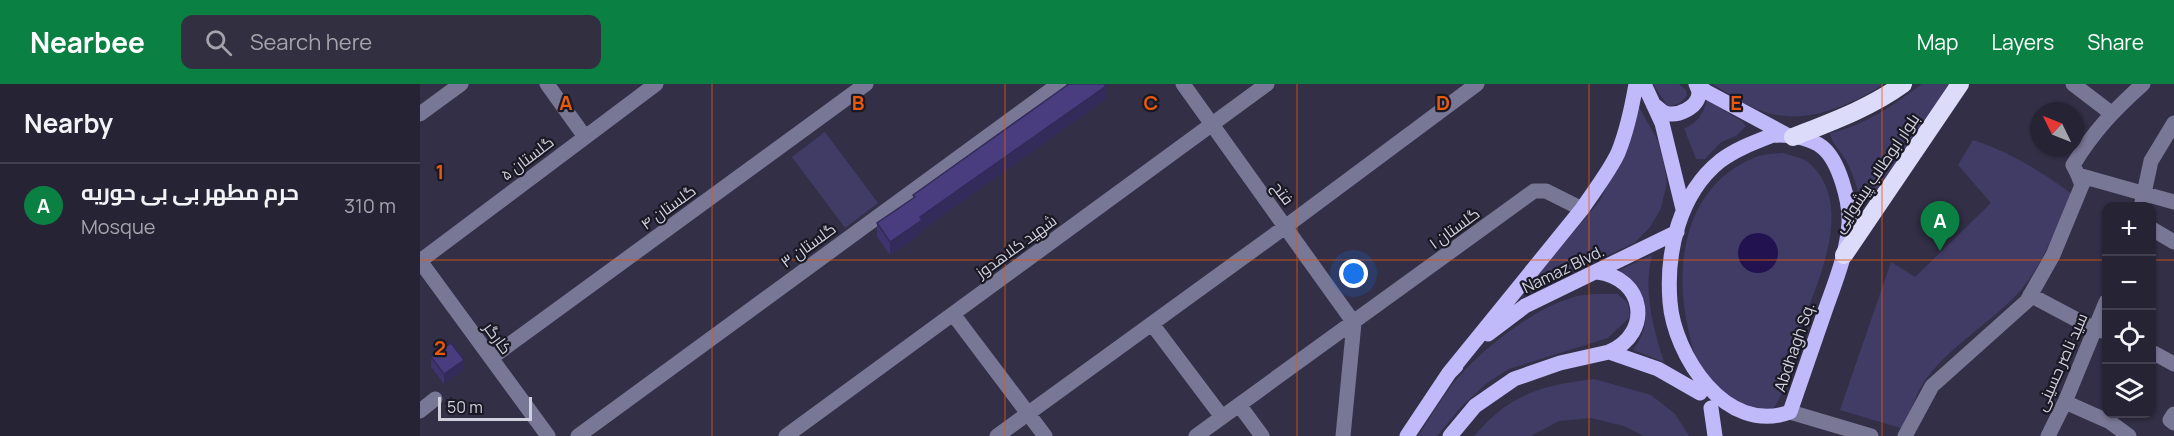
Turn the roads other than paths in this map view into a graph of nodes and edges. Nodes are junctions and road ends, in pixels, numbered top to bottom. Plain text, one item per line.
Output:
1 (461, 84) edge
2 (547, 84) edge
3 (656, 84) edge
4 (866, 84) edge
5 (1059, 84) edge
6 (1183, 84) edge
7 (1267, 84) edge
8 (1477, 84) edge
9 (1636, 84) edge
10 (1644, 84) edge
11 (1697, 84) edge
12 (1903, 84) edge
13 (1960, 84) edge
14 (2073, 84) edge
15 (2143, 84) edge
16 (1653, 104) junction
17 (2111, 113) junction
18 (420, 114) edge
19 (2174, 123) edge
20 (1212, 124) junction
21 (1790, 136) junction
22 (585, 137) junction
23 (2078, 175) junction
24 (2142, 201) edge
25 (2174, 202) edge
26 (1582, 209) junction
27 (1683, 209) junction
28 (1285, 227) junction
29 (1677, 232) junction
30 (2156, 232) edge
31 (2174, 242) edge
32 (1844, 255) junction
33 (420, 261) edge
34 (1597, 272) junction
35 (2030, 295) junction
36 (2105, 310) edge
37 (953, 314) junction
38 (1354, 323) junction
39 (1152, 324) junction
40 (2101, 331) edge
41 (1609, 352) junction
42 (2156, 355) edge
43 (491, 358) junction
44 (2174, 364) edge
45 (1449, 373) junction
46 (1700, 393) junction
47 (435, 399) dead end
48 (2065, 402) junction
49 (1240, 406) junction
50 (1711, 408) junction
51 (420, 411) edge
52 (1790, 412) junction
53 (1028, 413) junction
54 (2174, 414) edge
55 (1222, 417) junction
56 (1726, 420) dead end
57 (2174, 423) edge
58 (1786, 428) dead end
59 (1761, 430) dead end
60 (548, 436) edge
61 (578, 436) edge
62 (786, 436) edge
63 (997, 436) edge
64 (1045, 436) edge
65 (1196, 436) edge
66 (1262, 436) edge
67 (1343, 436) edge
68 (1407, 436) edge
69 (1450, 436) edge
70 (1715, 436) edge
71 (1871, 436) edge
72 (1905, 436) edge
73 (2048, 436) edge
74 (2129, 436) edge

1 - 18 street
2 - 22 street
3 - 22 street, گلستان ۵
4 - 43 street, گلستان ۴
5 - 61 street, گلستان ۳
6 - 20 street, فتح
7 - 20 street, شهید کلاهدوز
8 - 28 street
9 - 26 main road
10 - 16 main road
11 - 16 main road
11 - 21 main road, Abdhagh Sq.
12 - 21 highway, بلوار ابوطالب پیشوایی
13 - 32 highway, بلوار ابوطالب پیشوایی
14 - 17 street
15 - 17 street
16 - 27 main road
17 - 23 street
19 - 24 street
20 - 28 street, فتح
20 - 37 street, شهید کلاهدوز
21 - 27 main road
21 - 32 main road, Abdhagh Sq.
22 - 33 street, گلستان ۵
23 - 24 street
23 - 35 street
24 - 25 street
26 - 38 street, گلستان ۱
26 - 45 main road
27 - 29 main road
28 - 38 street, فتح
28 - 39 street
29 - 34 main road, Namaz Blvd.
29 - 46 main road
30 - 31 street
32 - 52 main road, Abdhagh Sq.
33 - 43 street, کارگر
34 - 41 main road
34 - 45 main road, Namaz Blvd.
35 - 40 street
35 - 72 street
36 - 40 street, سید ناصر حسینی
37 - 53 street
37 - 62 street, شهید کلاهدوز
38 - 49 street, گلستان ۱
38 - 67 street
39 - 53 street
39 - 55 street
40 - 48 street, سید ناصر حسینی
41 - 46 main road
41 - 69 main road
42 - 44 street
43 - 60 street, کارگر
45 - 68 main road, Namaz Blvd.
46 - 50 main road
47 - 51 street
48 - 73 street, سید ناصر حسینی
48 - 74 street
49 - 55 street, گلستان ۱
49 - 66 street
50 - 56 main road
50 - 70 main road
52 - 58 main road
52 - 59 main road, Abdhagh Sq.
52 - 71 street
53 - 63 street
53 - 64 street
54 - 57 street
55 - 65 street, گلستان ۱

